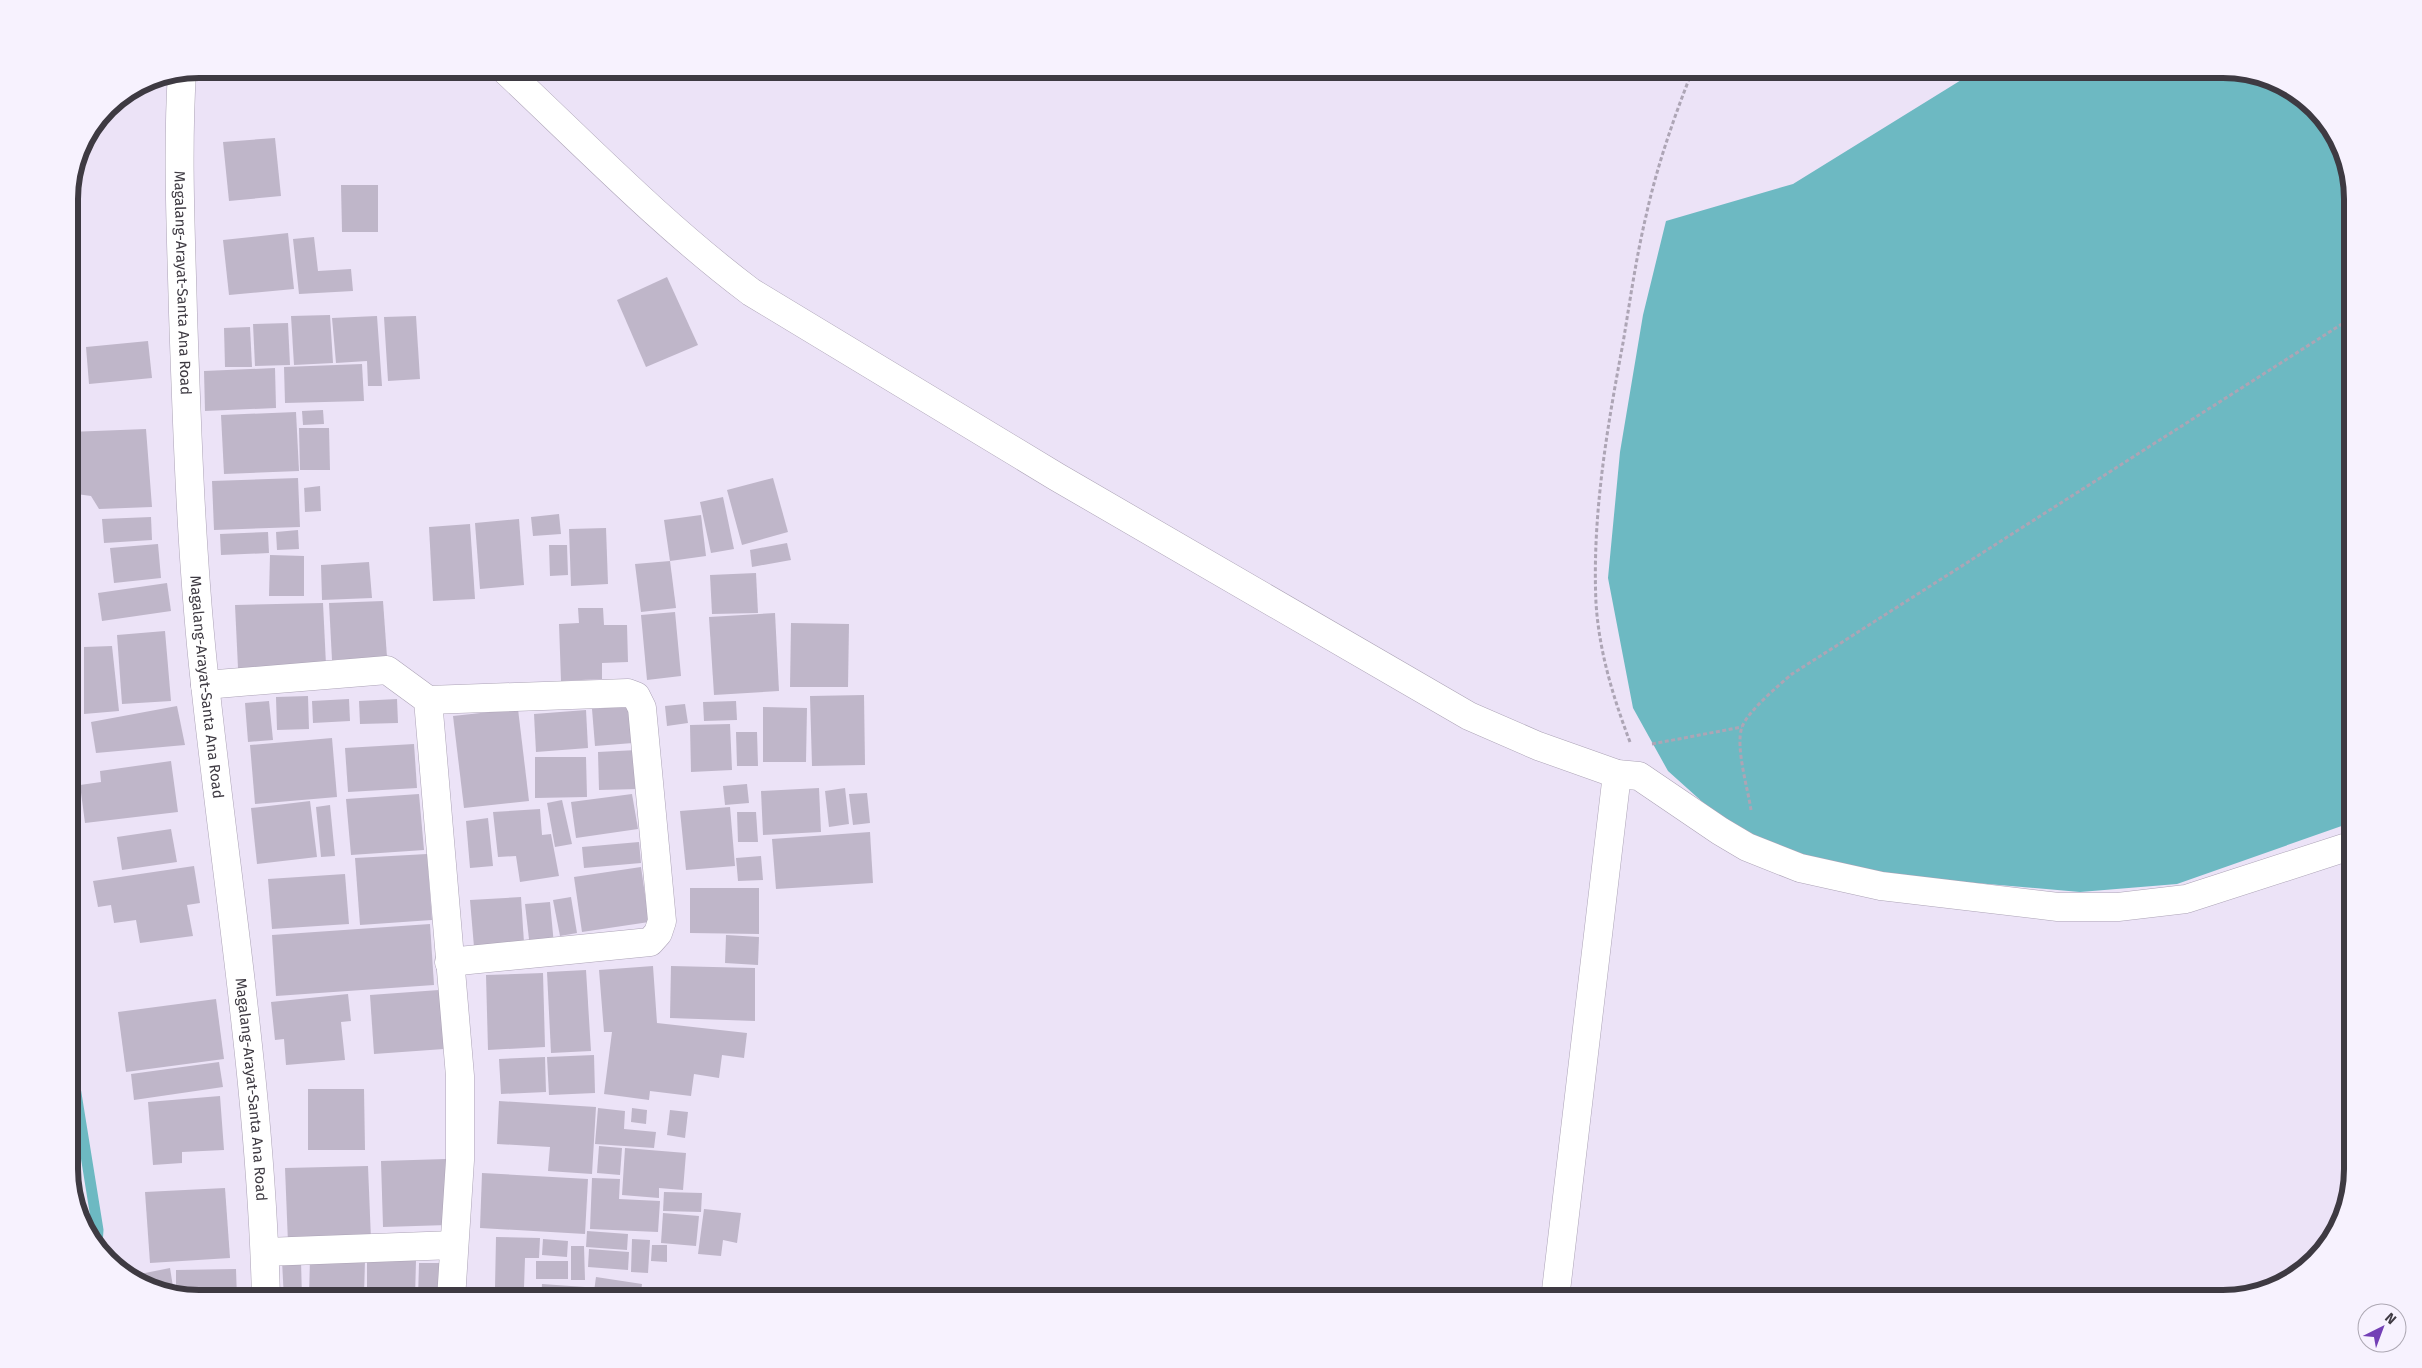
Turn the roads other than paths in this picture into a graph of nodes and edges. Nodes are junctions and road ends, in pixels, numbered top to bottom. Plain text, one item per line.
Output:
1 (514, 78) edge
2 (182, 79) edge
3 (205, 685) junction
4 (428, 700) junction
5 (1628, 775) junction
6 (2344, 849) edge
7 (448, 962) junction
8 (454, 1245) junction
9 (265, 1252) junction
10 (266, 1290) edge
11 (451, 1290) edge
12 (1556, 1290) edge

1 - 5 street
2 - 3 street, Magalang-Arayat-Santa Ana Road
3 - 4 street
3 - 9 street, Magalang-Arayat-Santa Ana Road
4 - 7 street
4 - 7 street
5 - 6 street
5 - 12 street
7 - 8 street
8 - 9 street
8 - 11 street
9 - 10 street, Magalang-Arayat-Santa Ana Road

